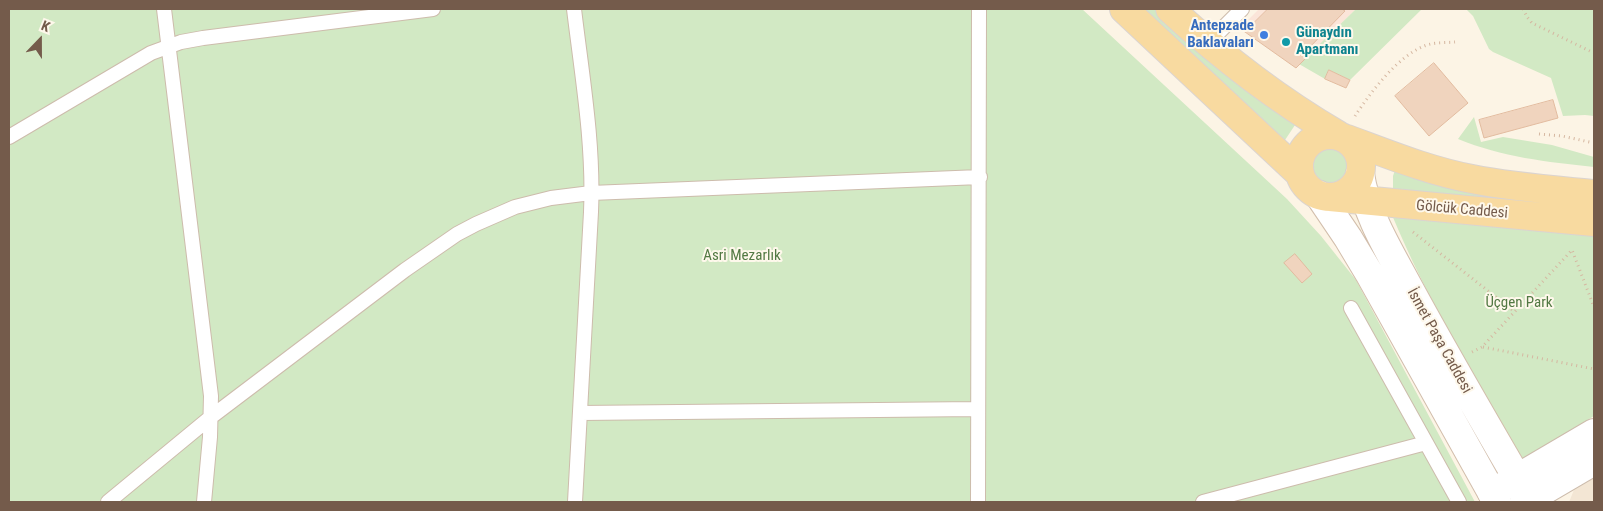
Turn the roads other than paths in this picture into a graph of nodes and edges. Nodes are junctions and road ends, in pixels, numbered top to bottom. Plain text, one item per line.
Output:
1 (164, 9) edge
2 (433, 9) edge
3 (574, 9) edge
4 (979, 9) edge
5 (1124, 9) edge
6 (1170, 9) edge
7 (1242, 9) edge
8 (1209, 42) junction
9 (168, 46) junction
10 (1342, 137) junction
11 (9, 138) edge
12 (1298, 172) junction
13 (1360, 174) junction
14 (980, 177) junction
15 (592, 193) junction
16 (1594, 194) edge
17 (1325, 196) junction
18 (1365, 200) junction
19 (1594, 222) edge
20 (1351, 308) dead end
21 (978, 409) junction
22 (580, 413) junction
23 (211, 417) junction
24 (1594, 433) edge
25 (1426, 443) junction
26 (1594, 461) edge
27 (1526, 495) edge
28 (1495, 498) edge
29 (108, 502) edge
30 (204, 502) edge
31 (575, 502) edge
32 (978, 502) edge
33 (1203, 502) edge
34 (1460, 502) edge

1 - 9 lane
2 - 9 lane
3 - 15 lane
4 - 14 lane
5 - 12 main road
6 - 8 main road
7 - 8 lane
8 - 10 main road
9 - 11 lane
9 - 23 lane
10 - 12 main road
10 - 13 main road
10 - 16 main road, Gölcük Caddesi
12 - 17 main road
13 - 17 main road
13 - 18 main road, İsmet Paşa Caddesi
14 - 15 lane
14 - 21 lane
15 - 22 lane
15 - 23 lane
17 - 18 main road, Gölcük Caddesi
17 - 28 main road, İsmet Paşa Caddesi
18 - 19 main road, Gölcük Caddesi
18 - 27 main road, İsmet Paşa Caddesi
20 - 25 lane
21 - 22 lane
21 - 32 lane
22 - 31 lane
23 - 29 lane
23 - 30 lane
24 - 27 main road
25 - 33 lane
25 - 34 lane
26 - 27 main road
27 - 28 main road

